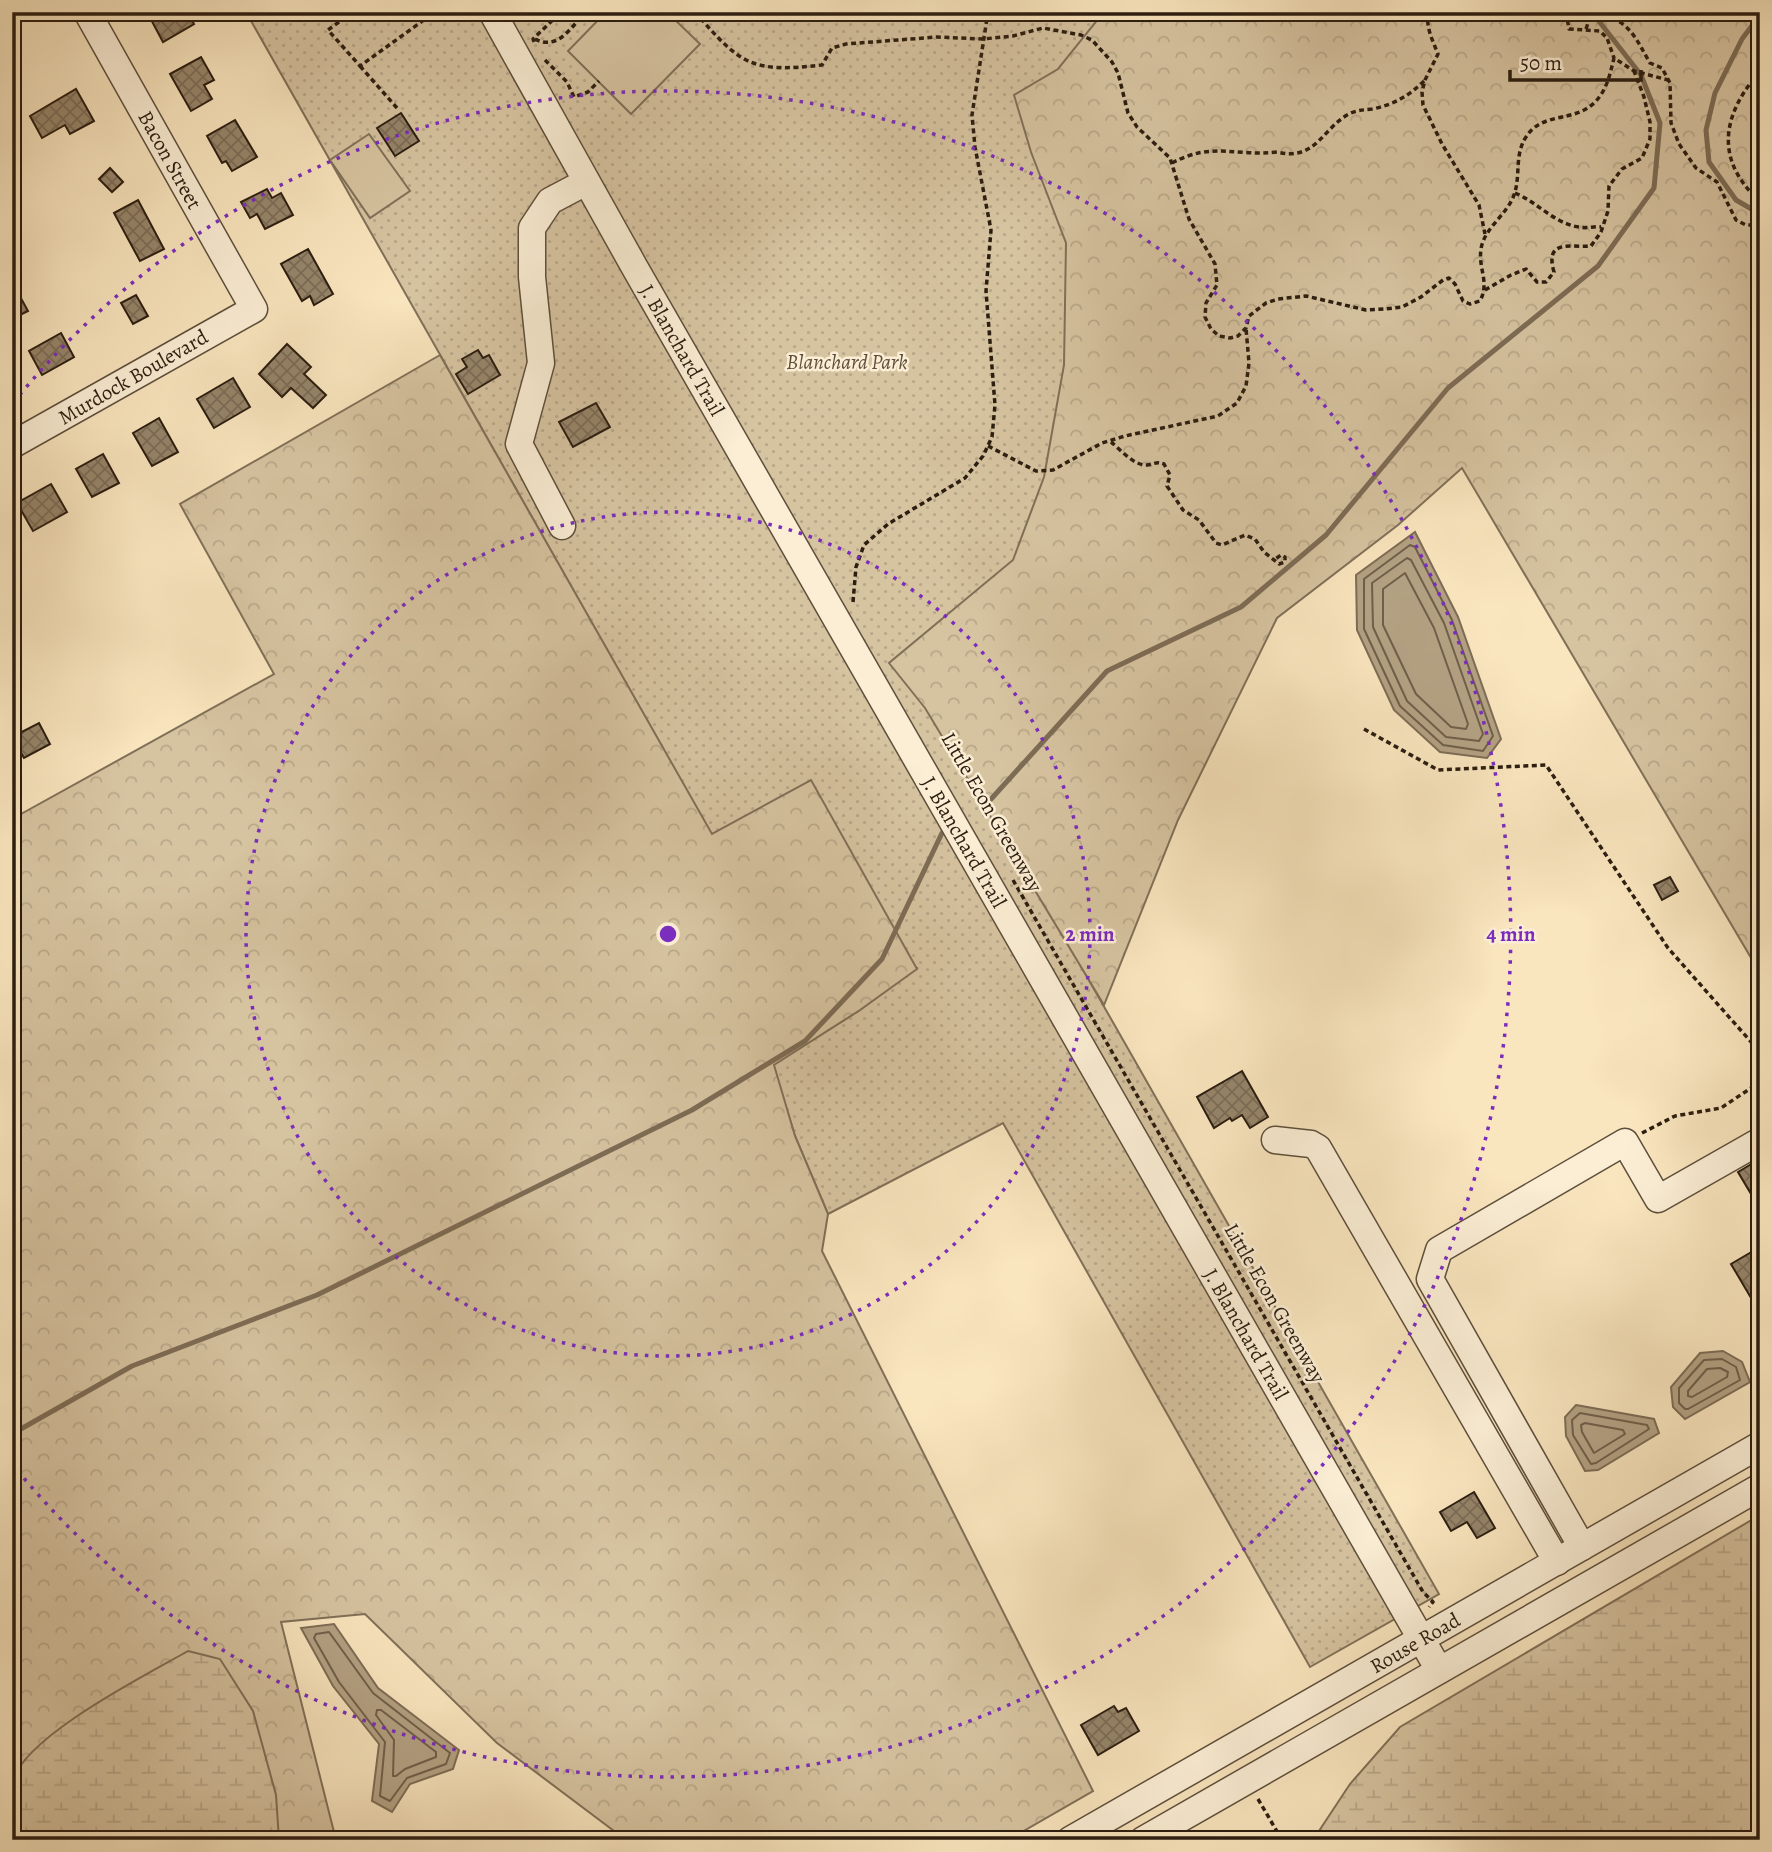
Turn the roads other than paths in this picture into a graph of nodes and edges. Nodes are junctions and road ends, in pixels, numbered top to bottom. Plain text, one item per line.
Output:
1 (87, 12) edge
2 (492, 12) edge
3 (586, 182) junction
4 (254, 309) joint
5 (12, 445) edge
6 (562, 526) dead end
7 (1275, 1140) dead end
8 (1760, 1141) edge
9 (1760, 1445) edge
10 (1760, 1487) edge
11 (1582, 1547) junction
12 (1557, 1562) junction
13 (1421, 1639) junction
14 (1438, 1670) junction
15 (1070, 1840) edge
16 (1143, 1840) edge

1 - 4 street, Bacon Street
2 - 3 street, J. Blanchard Trail
3 - 6 street
3 - 13 street, J. Blanchard Trail
4 - 5 street, Murdock Boulevard
7 - 12 street
8 - 11 street
9 - 11 street, Rouse Road
10 - 14 street, Rouse Road
11 - 12 street, Rouse Road
12 - 13 street, Rouse Road
13 - 14 street, J. Blanchard Trail
13 - 15 street, Rouse Road
14 - 16 street, Rouse Road

